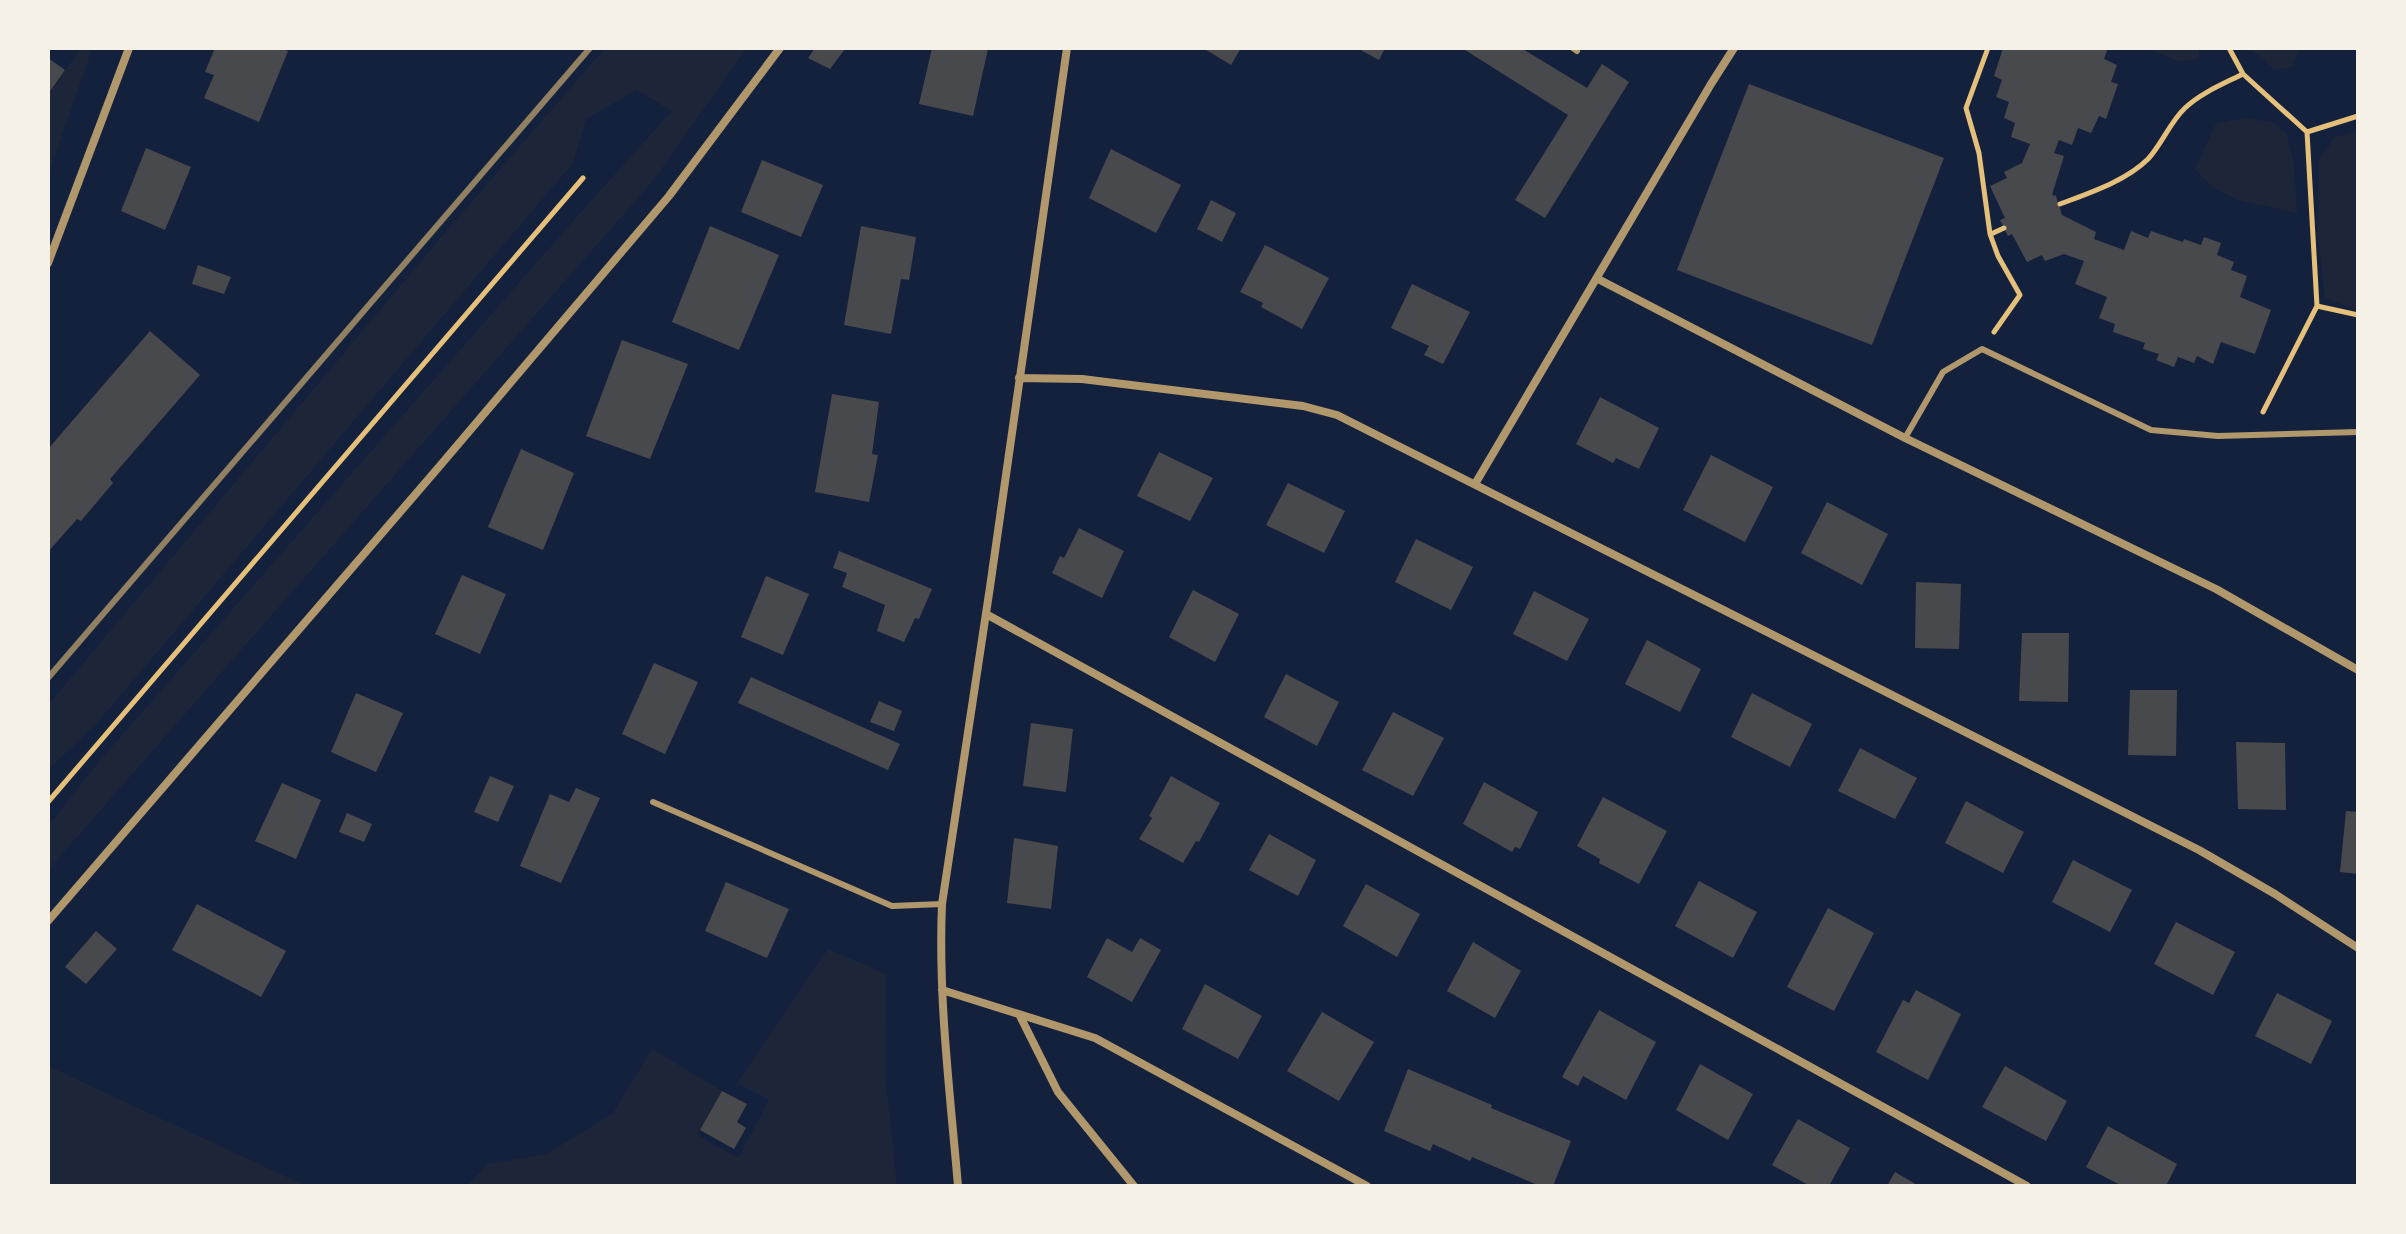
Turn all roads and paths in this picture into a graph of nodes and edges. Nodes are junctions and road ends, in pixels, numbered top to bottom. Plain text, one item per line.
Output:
1 (780, 48) edge
2 (1067, 48) edge
3 (1734, 48) edge
4 (1988, 48) edge
5 (2229, 48) edge
6 (128, 49) edge
7 (2243, 74) junction
8 (2358, 116) edge
9 (2307, 132) junction
10 (583, 178) dead end
11 (2060, 204) dead end
12 (2004, 228) dead end
13 (1990, 234) junction
14 (48, 263) edge
15 (1598, 279) junction
16 (2317, 306) junction
17 (2358, 315) edge
18 (1982, 349) junction
19 (1019, 378) junction
20 (2358, 432) edge
21 (2252, 435) junction
22 (1905, 438) junction
23 (1475, 484) junction
24 (986, 614) junction
25 (2358, 670) edge
26 (48, 802) edge
27 (653, 802) dead end
28 (942, 904) junction
29 (48, 921) edge
30 (2358, 948) edge
31 (942, 990) junction
32 (1020, 1016) junction
33 (958, 1186) edge
34 (1134, 1186) edge
35 (1367, 1186) edge
36 (2027, 1186) edge

1 - 29 street
2 - 19 street
3 - 15 street
4 - 13 path
5 - 7 path
6 - 14 street
7 - 9 path
7 - 11 path
8 - 9 path
9 - 16 path
10 - 26 path
12 - 13 path
13 - 18 path
15 - 22 street
15 - 23 street
16 - 17 path
16 - 21 path
18 - 21 lane
18 - 22 lane
19 - 23 street
19 - 24 street
20 - 21 lane
22 - 25 street
23 - 30 street
24 - 28 street
24 - 36 street
27 - 28 lane
28 - 31 street
31 - 32 street
31 - 33 street
32 - 34 street
32 - 35 street

